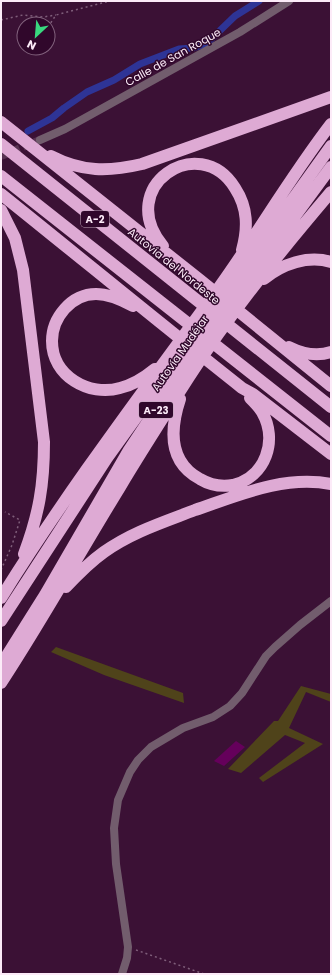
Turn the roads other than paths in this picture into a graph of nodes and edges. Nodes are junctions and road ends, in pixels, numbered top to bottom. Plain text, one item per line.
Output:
1 (289, 1) edge
2 (331, 97) edge
3 (1, 122) edge
4 (331, 124) edge
5 (13, 132) junction
6 (40, 140) tunnel mouth
7 (1, 144) edge
8 (331, 146) edge
9 (331, 167) edge
10 (1, 176) edge
11 (331, 192) edge
12 (1, 194) edge
13 (1, 210) edge
14 (241, 256) junction
15 (177, 262) junction
16 (331, 262) edge
17 (249, 292) junction
18 (163, 326) junction
19 (264, 331) junction
20 (331, 352) edge
21 (165, 361) junction
22 (190, 375) junction
23 (331, 386) edge
24 (242, 388) junction
25 (331, 407) edge
26 (331, 436) edge
27 (331, 454) edge
28 (331, 484) edge
29 (17, 573) junction
30 (1, 598) edge
31 (331, 602) edge
32 (47, 611) junction
33 (1, 620) edge
34 (1, 665) edge
35 (1, 683) edge
36 (122, 974) edge

1 - 6 street, Calle de San Roque
2 - 5 highway
3 - 5 highway
4 - 14 highway
5 - 15 highway
7 - 25 highway, Autovía del Nordeste / A-2
8 - 33 highway, Autovía Mudéjar / A-23
9 - 34 highway, Autovía Mudéjar / A-23
10 - 26 highway, A-2
11 - 17 highway
12 - 18 highway
13 - 29 highway
14 - 15 highway
14 - 21 highway
15 - 19 highway
16 - 17 highway
17 - 22 highway
18 - 21 highway
18 - 24 highway
19 - 20 highway
19 - 23 highway
21 - 29 highway
22 - 24 highway
22 - 32 highway
24 - 27 highway
28 - 32 highway
29 - 30 highway
31 - 36 street
32 - 35 highway

